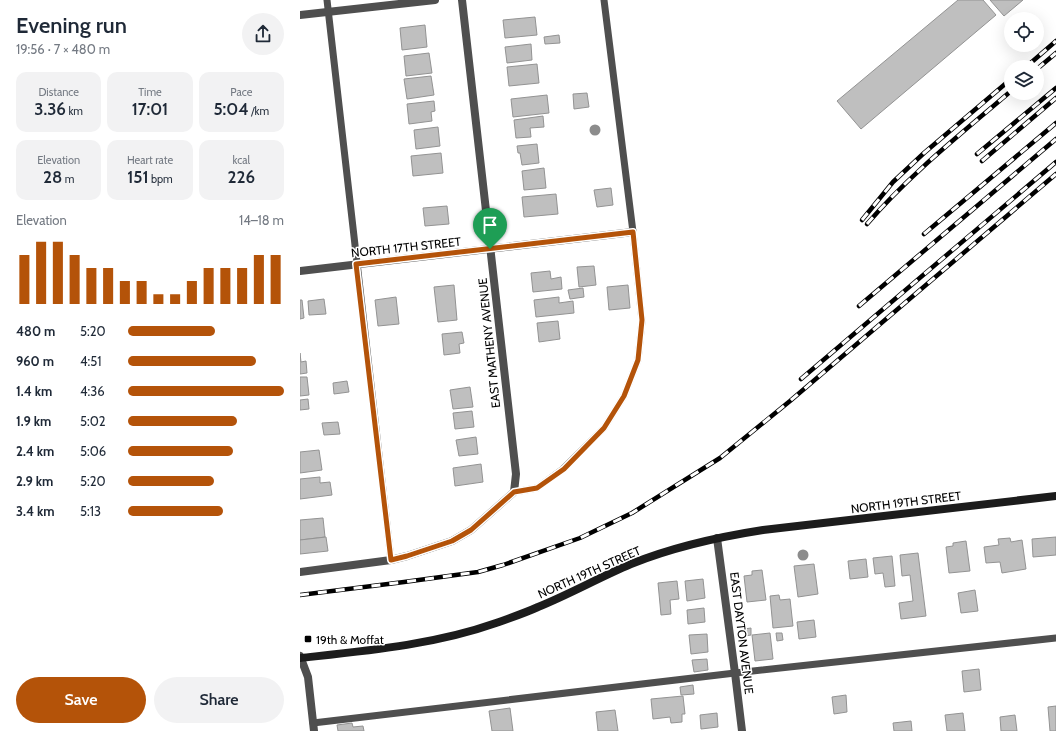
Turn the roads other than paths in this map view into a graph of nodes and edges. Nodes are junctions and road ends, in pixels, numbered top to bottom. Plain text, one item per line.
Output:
1 (327, 0) edge
2 (435, 0) edge
3 (462, 0) edge
4 (604, 0) edge
5 (328, 12) junction
6 (300, 15) edge
7 (633, 232) junction
8 (490, 249) junction
9 (356, 264) junction
10 (300, 271) edge
11 (514, 492) junction
12 (1056, 496) edge
13 (717, 538) junction
14 (391, 560) junction
15 (300, 572) edge
16 (1056, 638) edge
17 (300, 657) edge
18 (735, 673) junction
19 (313, 727) edge
20 (742, 731) edge

1 - 5 lane
2 - 5 street
3 - 8 street, EAST MATHENY AVENUE
4 - 7 lane
5 - 6 street
5 - 9 lane
7 - 8 street, NORTH 17TH STREET
7 - 11 lane
8 - 9 street, NORTH 17TH STREET
8 - 11 street, EAST MATHENY AVENUE
9 - 10 street, NORTH 17TH STREET
9 - 14 lane
11 - 14 street
12 - 13 street, NORTH 19TH STREET
13 - 17 street, NORTH 19TH STREET
13 - 18 street, EAST DAYTON AVENUE
14 - 15 street
16 - 18 lane
17 - 19 street
18 - 19 lane
18 - 20 street, EAST DAYTON AVENUE

